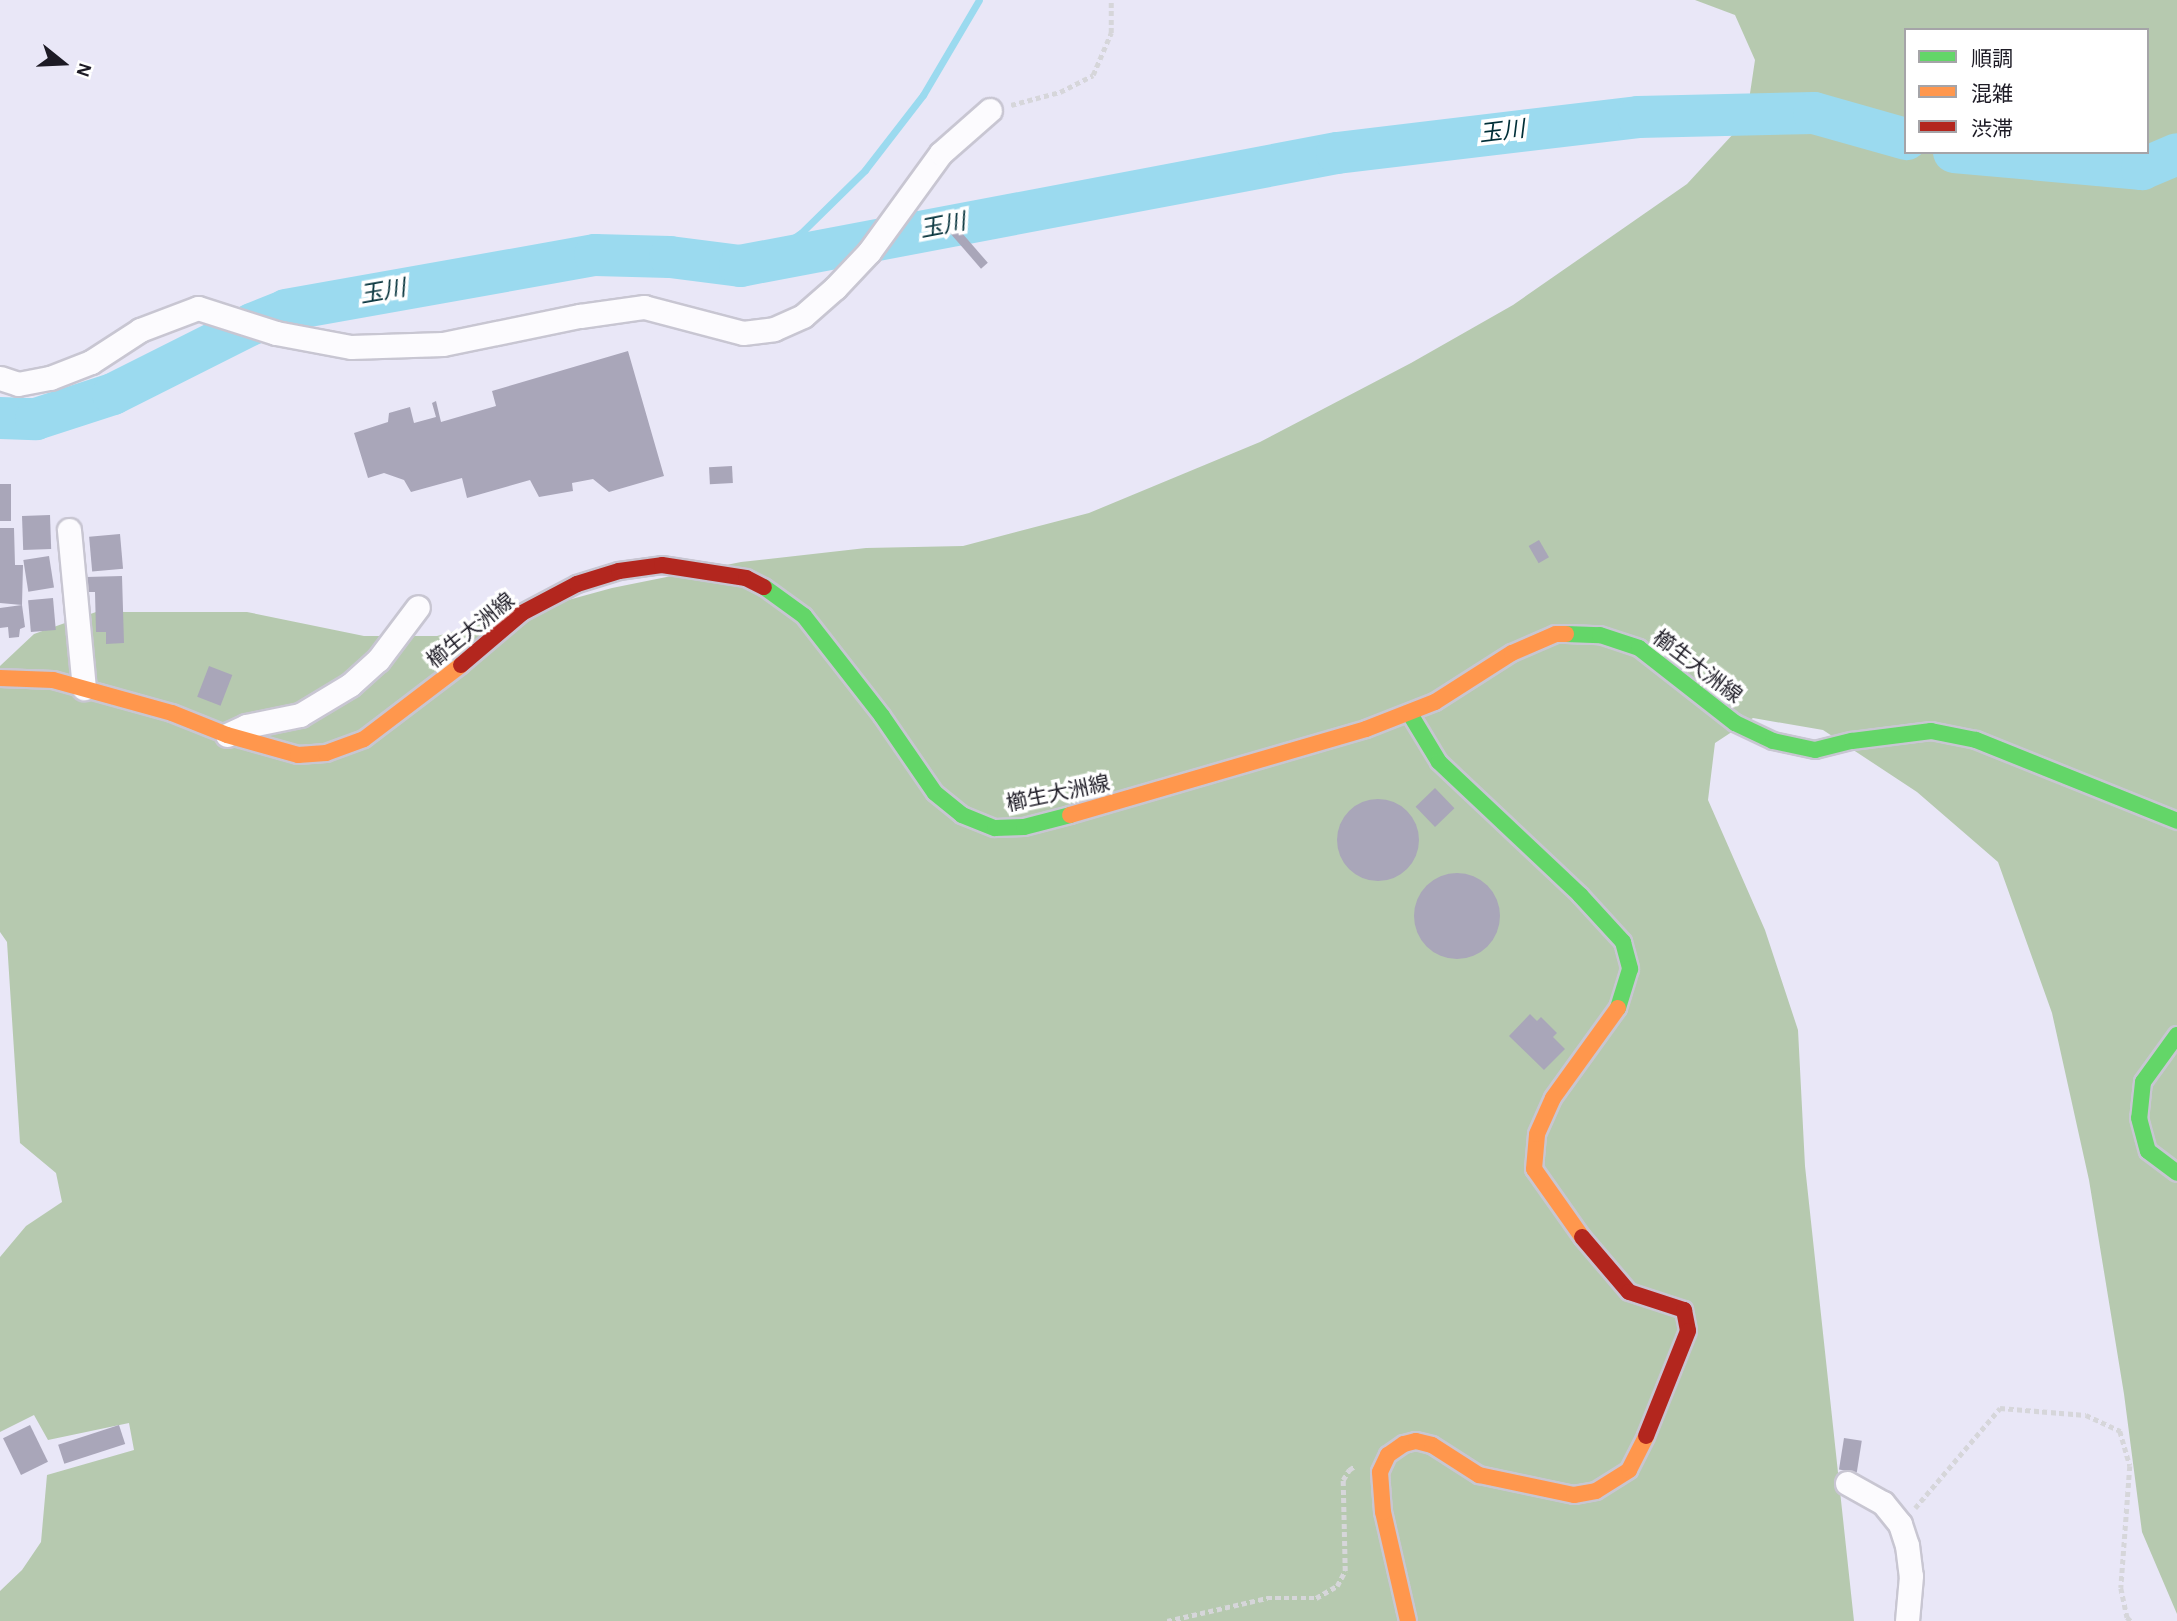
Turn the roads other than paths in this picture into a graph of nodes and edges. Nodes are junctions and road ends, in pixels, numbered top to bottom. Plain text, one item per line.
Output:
1 (990, 110) road end
2 (0, 378) edge
3 (69, 530) dead end
4 (418, 607) dead end
5 (0, 678) edge
6 (84, 688) junction
7 (1410, 714) junction
8 (227, 735) junction
9 (2177, 821) edge
10 (2177, 1035) edge
11 (2177, 1173) edge
12 (1847, 1483) dead end
13 (1408, 1621) edge
14 (1908, 1621) edge

1 - 2 street
3 - 6 street
4 - 8 street
5 - 6 main road, 櫛生大洲線
6 - 8 main road, 櫛生大洲線
7 - 8 main road, 櫛生大洲線
7 - 9 main road, 櫛生大洲線
7 - 13 main road
10 - 11 main road
12 - 14 street

